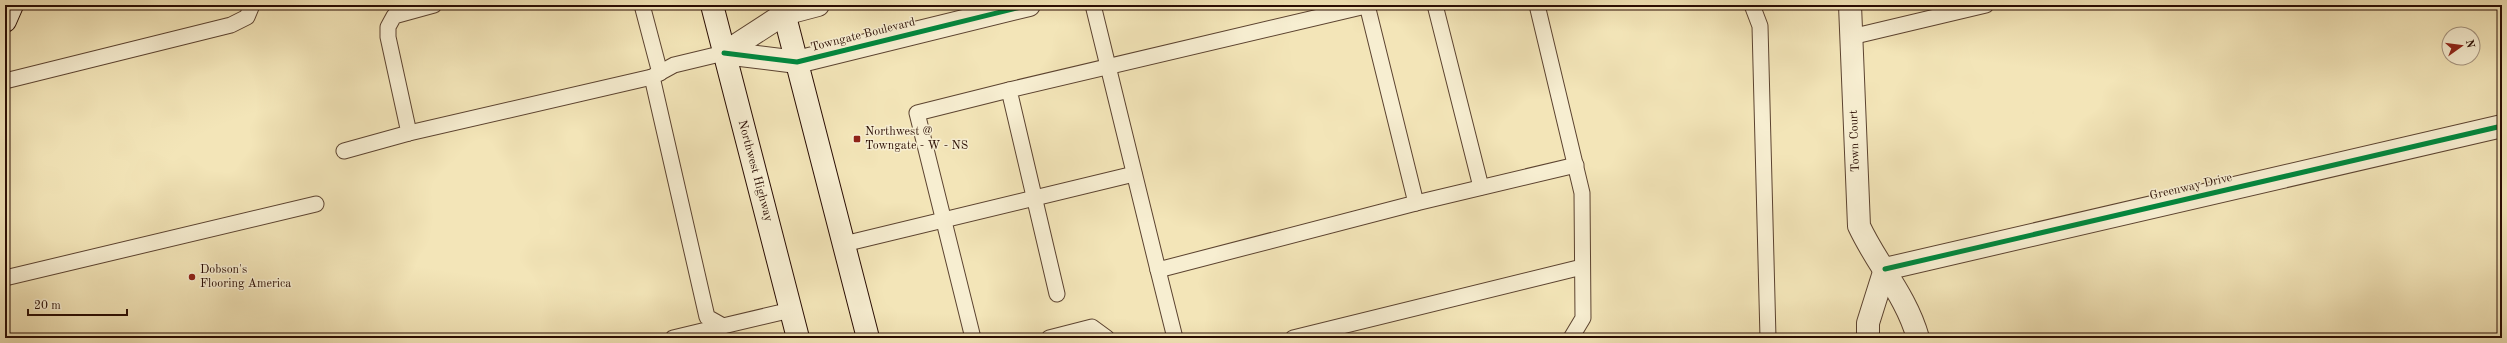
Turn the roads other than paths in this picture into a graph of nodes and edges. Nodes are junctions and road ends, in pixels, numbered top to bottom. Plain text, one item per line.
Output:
1 (12, 5) edge
2 (252, 5) edge
3 (434, 5) edge
4 (642, 5) edge
5 (712, 5) edge
6 (818, 5) edge
7 (1029, 5) edge
8 (1093, 5) edge
9 (1368, 5) edge
10 (1435, 5) edge
11 (1537, 5) edge
12 (1752, 5) edge
13 (1850, 5) edge
14 (1986, 5) edge
15 (783, 9) edge
16 (5, 21) edge
17 (1851, 36) junction
18 (724, 53) junction
19 (797, 62) junction
20 (1108, 67) junction
21 (656, 75) junction
22 (5, 81) edge
23 (1009, 90) junction
24 (2502, 126) edge
25 (409, 133) junction
26 (344, 151) dead end
27 (1576, 165) junction
28 (1134, 174) junction
29 (1481, 187) junction
30 (1034, 198) junction
31 (1416, 203) junction
32 (316, 204) dead end
33 (943, 220) junction
34 (844, 244) junction
35 (1582, 267) junction
36 (1885, 269) junction
37 (1158, 270) junction
38 (5, 278) edge
39 (1057, 294) dead end
40 (791, 310) junction
41 (723, 326) junction
42 (672, 338) edge
43 (798, 338) edge
44 (868, 338) edge
45 (973, 338) edge
46 (1049, 338) edge
47 (1107, 338) edge
48 (1175, 338) edge
49 (1293, 338) edge
50 (1571, 338) edge
51 (1768, 338) edge
52 (1868, 338) edge
53 (1918, 338) edge

1 - 16 street
2 - 22 lane
3 - 25 lane
4 - 21 lane
5 - 18 street, Northwest Highway
6 - 15 street
7 - 19 street, Towngate Boulevard
8 - 20 lane
9 - 20 lane
9 - 31 lane
10 - 29 lane
11 - 27 lane
12 - 51 lane
13 - 17 street, Town Court
14 - 17 lane
15 - 18 street
15 - 19 street
17 - 36 street, Town Court
18 - 19 street, Towngate Boulevard
18 - 21 lane
18 - 40 street, Northwest Highway
19 - 34 street
20 - 23 lane
20 - 28 lane
21 - 25 lane
21 - 41 lane
23 - 30 lane
23 - 33 lane
24 - 36 street, Greenway Drive
25 - 26 lane
27 - 29 lane
27 - 35 lane
28 - 30 lane
28 - 37 lane
29 - 31 lane
30 - 33 lane
30 - 39 lane
31 - 37 lane
32 - 38 lane
33 - 34 lane
33 - 45 lane
34 - 44 street
35 - 49 lane
35 - 50 lane
36 - 52 street
36 - 53 street, Town Court
37 - 48 lane
40 - 41 lane
40 - 43 street, Northwest Highway
41 - 42 lane
46 - 47 lane

